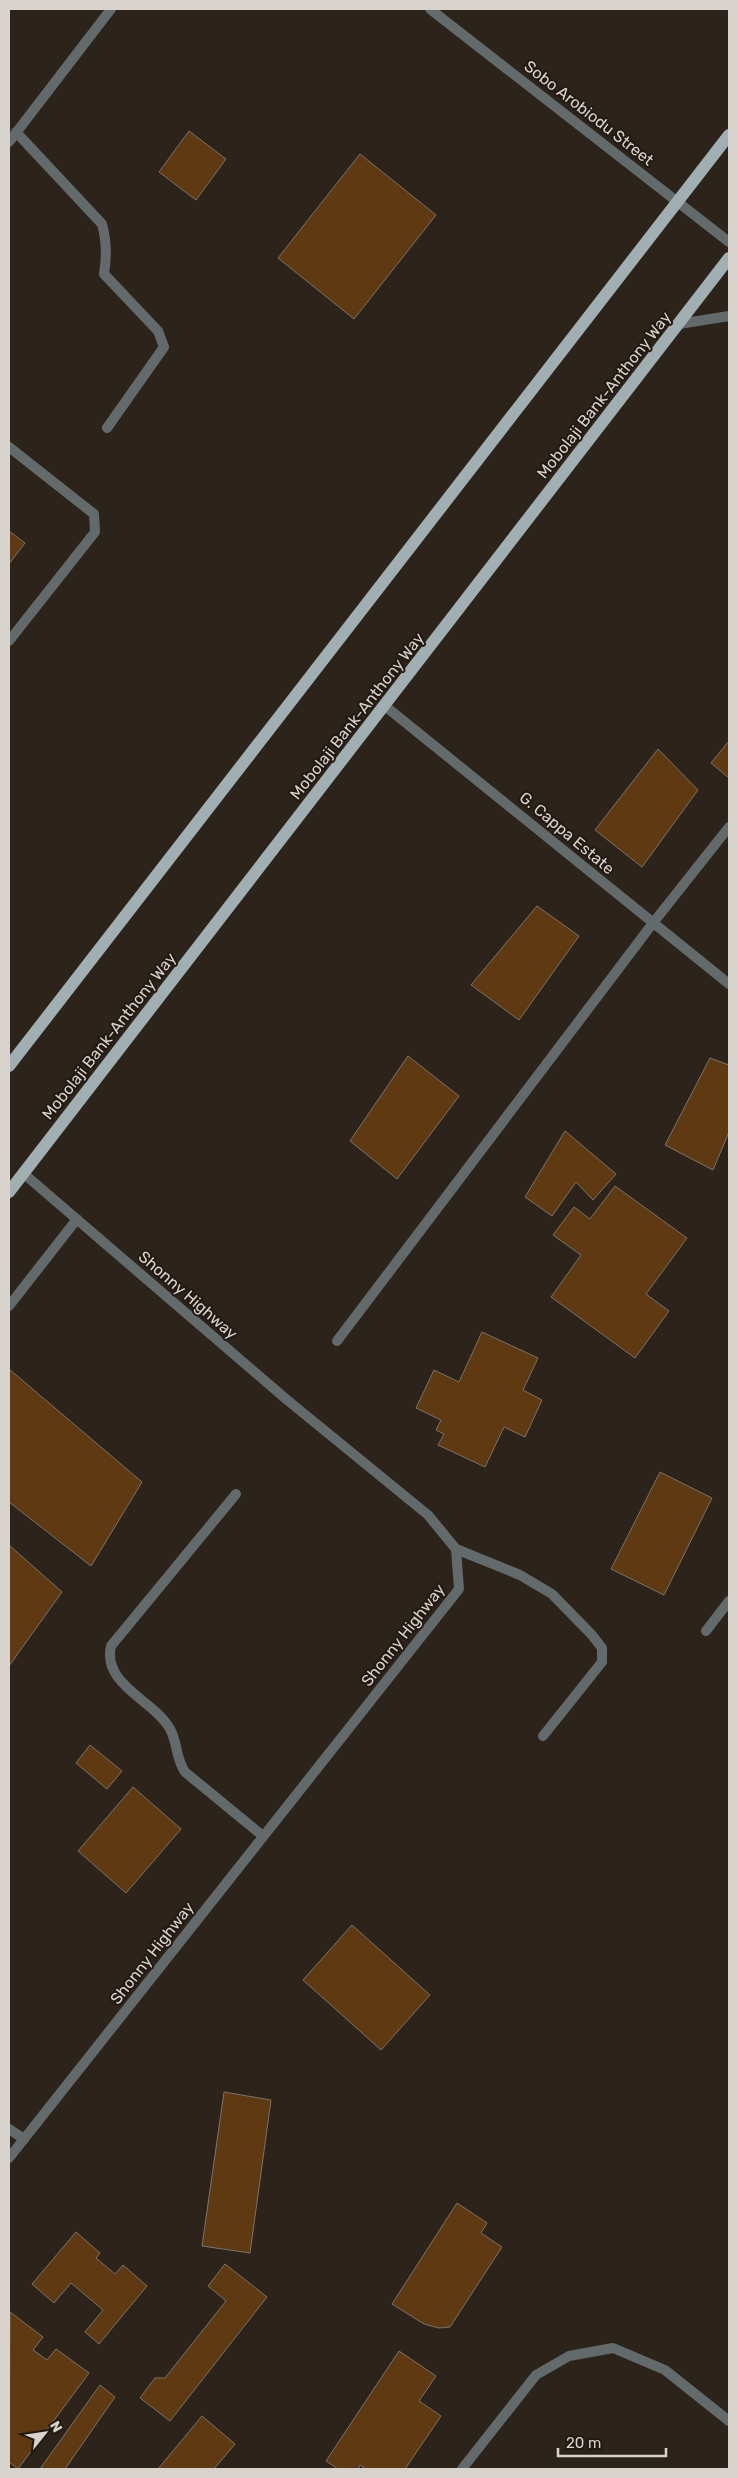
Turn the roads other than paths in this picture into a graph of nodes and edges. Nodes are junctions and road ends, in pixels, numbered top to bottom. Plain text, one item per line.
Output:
1 (111, 9) edge
2 (430, 9) edge
3 (16, 132) junction
4 (729, 135) edge
5 (9, 142) edge
6 (677, 201) junction
7 (729, 242) edge
8 (729, 258) edge
9 (729, 316) edge
10 (679, 324) junction
11 (107, 428) dead end
12 (9, 446) edge
13 (9, 641) edge
14 (385, 706) junction
15 (729, 828) edge
16 (653, 923) junction
17 (729, 984) edge
18 (9, 1066) edge
19 (23, 1173) junction
20 (9, 1192) edge
21 (77, 1219) junction
22 (9, 1306) edge
23 (337, 1341) dead end
24 (236, 1494) dead end
25 (456, 1549) junction
26 (729, 1601) edge
27 (706, 1631) dead end
28 (543, 1736) dead end
29 (263, 1836) junction
30 (9, 2129) edge
31 (24, 2138) junction
32 (9, 2158) edge
33 (729, 2421) edge
34 (462, 2469) edge

1 - 3 street
2 - 6 street, Sobo Arobiodu Street
3 - 5 street
3 - 11 street
4 - 6 main road
6 - 7 street, Sobo Arobiodu Street
6 - 18 main road
8 - 10 main road, Mobolaji Bank-Anthony Way
9 - 10 street
10 - 14 main road, Mobolaji Bank-Anthony Way
12 - 13 street
14 - 16 street, G. Cappa Estate
14 - 19 main road, Mobolaji Bank-Anthony Way
15 - 16 street
16 - 17 street, G. Cappa Estate
16 - 23 street
19 - 20 main road, Mobolaji Bank-Anthony Way
19 - 21 street, Shonny Highway
21 - 22 street
21 - 25 street, Shonny Highway
24 - 29 street
25 - 28 street
25 - 29 street, Shonny Highway
26 - 27 street
29 - 31 street, Shonny Highway
30 - 31 street
31 - 32 street, Shonny Highway
33 - 34 street

